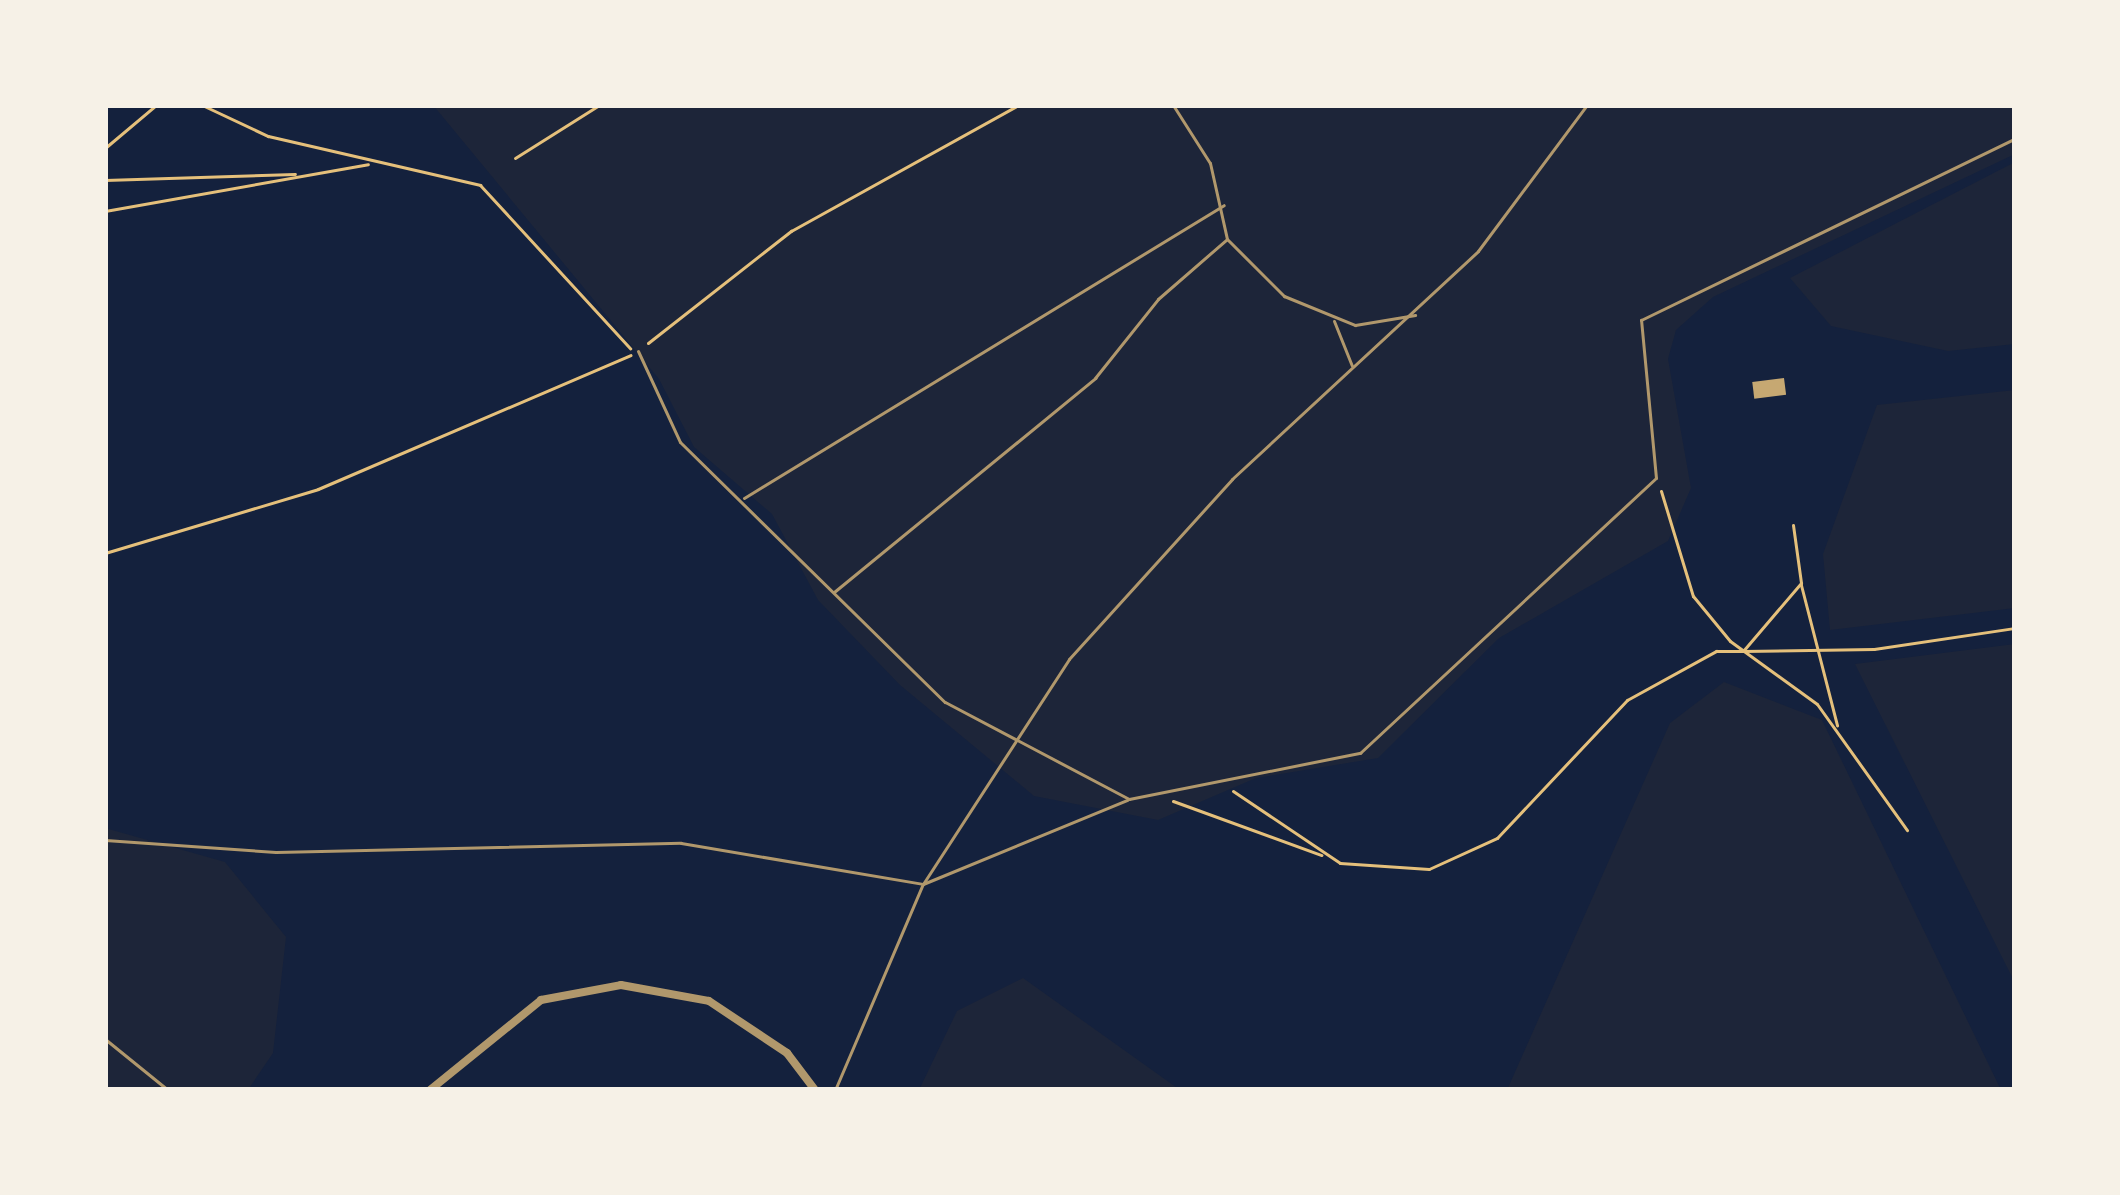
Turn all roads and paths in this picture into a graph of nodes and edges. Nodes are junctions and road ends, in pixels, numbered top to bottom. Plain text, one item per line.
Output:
1 (156, 105) edge
2 (202, 105) edge
3 (599, 105) edge
4 (1018, 105) edge
5 (1173, 105) edge
6 (1586, 105) edge
7 (2015, 139) edge
8 (105, 148) edge
9 (515, 158) dead end
10 (370, 164) junction
11 (303, 174) junction
12 (105, 180) edge
13 (1224, 205) junction
14 (105, 212) edge
15 (1227, 239) junction
16 (1416, 315) junction
17 (1333, 320) junction
18 (638, 351) junction
19 (1352, 370) junction
20 (1656, 478) junction
21 (744, 498) junction
22 (1793, 525) dead end
23 (105, 553) edge
24 (1801, 583) junction
25 (832, 593) junction
26 (2015, 628) edge
27 (1744, 651) junction
28 (1817, 651) junction
29 (1839, 729) junction
30 (1009, 742) junction
31 (1201, 782) junction
32 (1141, 796) junction
33 (1129, 799) junction
34 (1907, 830) dead end
35 (105, 841) edge
36 (1323, 856) junction
37 (923, 884) junction
38 (105, 1040) edge
39 (168, 1090) edge
40 (430, 1090) edge
41 (815, 1090) edge
42 (835, 1090) edge

1 - 8 path
2 - 10 path
3 - 9 path
4 - 18 path
5 - 13 lane
6 - 16 lane
7 - 20 lane
10 - 11 path
10 - 18 path
11 - 12 path
11 - 14 path
13 - 15 lane
13 - 21 lane
15 - 17 lane
15 - 25 lane
16 - 17 lane
16 - 19 lane
17 - 19 lane
18 - 21 lane
18 - 23 path
19 - 30 lane
20 - 27 path
20 - 31 lane
21 - 25 lane
22 - 24 path
24 - 27 path
24 - 28 path
25 - 30 lane
26 - 28 path
27 - 28 path
27 - 29 path
27 - 36 path
28 - 29 path
29 - 34 path
30 - 33 lane
30 - 37 lane
31 - 32 lane
31 - 36 path
32 - 33 lane
32 - 36 path
33 - 37 lane
35 - 37 lane
37 - 42 lane
38 - 39 lane
40 - 41 street

